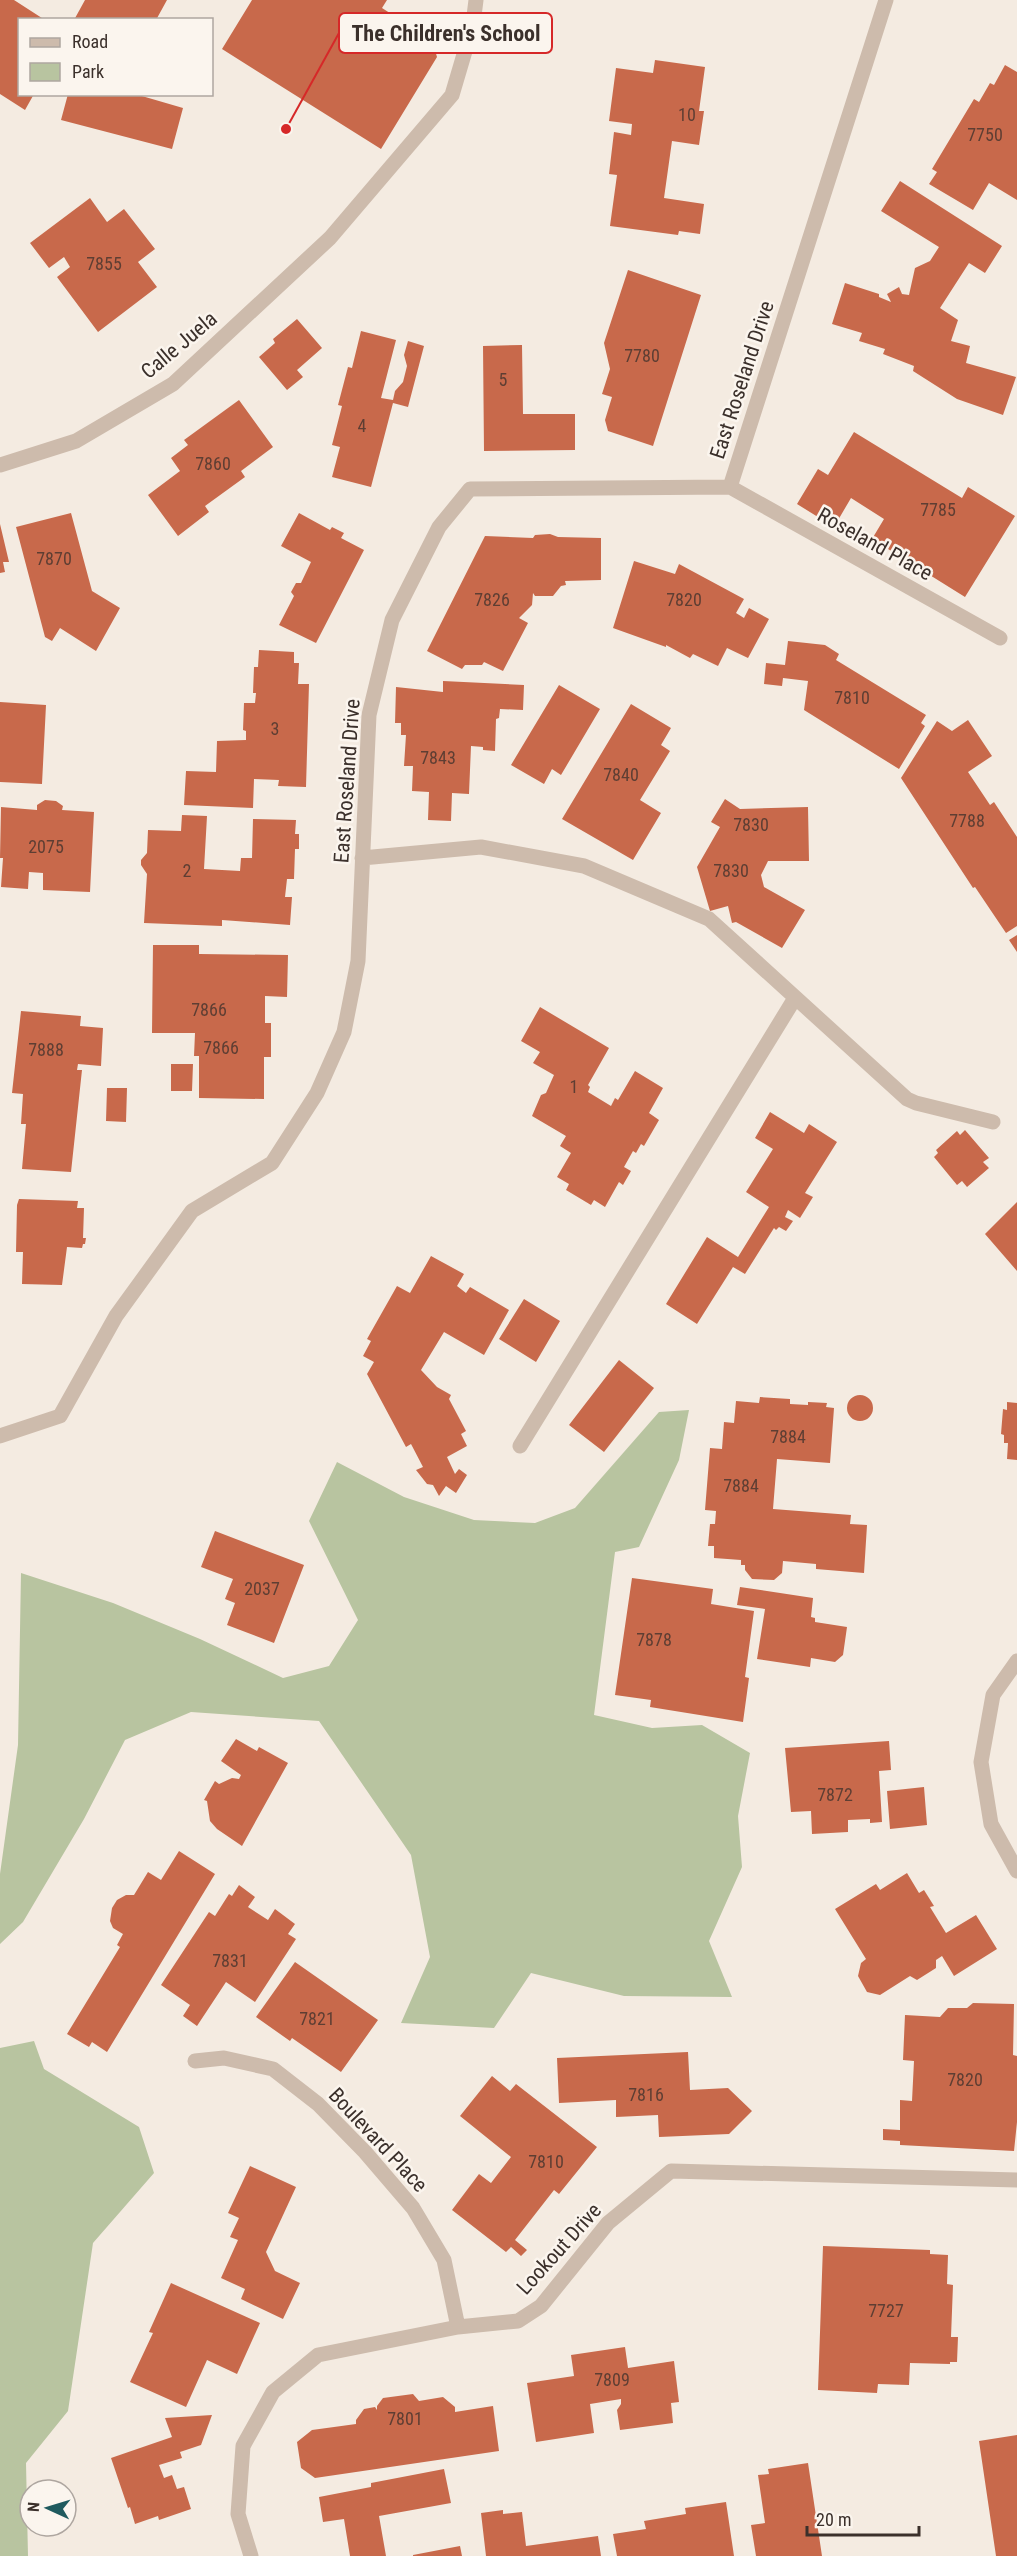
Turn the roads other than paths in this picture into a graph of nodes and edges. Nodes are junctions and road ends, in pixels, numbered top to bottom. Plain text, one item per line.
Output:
1 (476, 0) edge
2 (886, 0) edge
3 (0, 465) edge
4 (730, 487) junction
5 (1000, 638) dead end
6 (362, 858) junction
7 (795, 998) junction
8 (993, 1122) dead end
9 (0, 1436) edge
10 (520, 1446) dead end
11 (1017, 1661) edge
12 (1017, 1871) edge
13 (195, 2061) dead end
14 (1017, 2180) edge
15 (458, 2327) junction
16 (250, 2556) edge

1 - 3 street, Calle Juela
2 - 4 street, East Roseland Drive
4 - 5 street, Roseland Place
4 - 6 street, East Roseland Drive
6 - 7 street
6 - 9 street, East Roseland Drive
7 - 8 street
7 - 10 street
11 - 12 street
13 - 15 street, Boulevard Place
14 - 15 street, Lookout Drive
15 - 16 street, Lookout Drive

